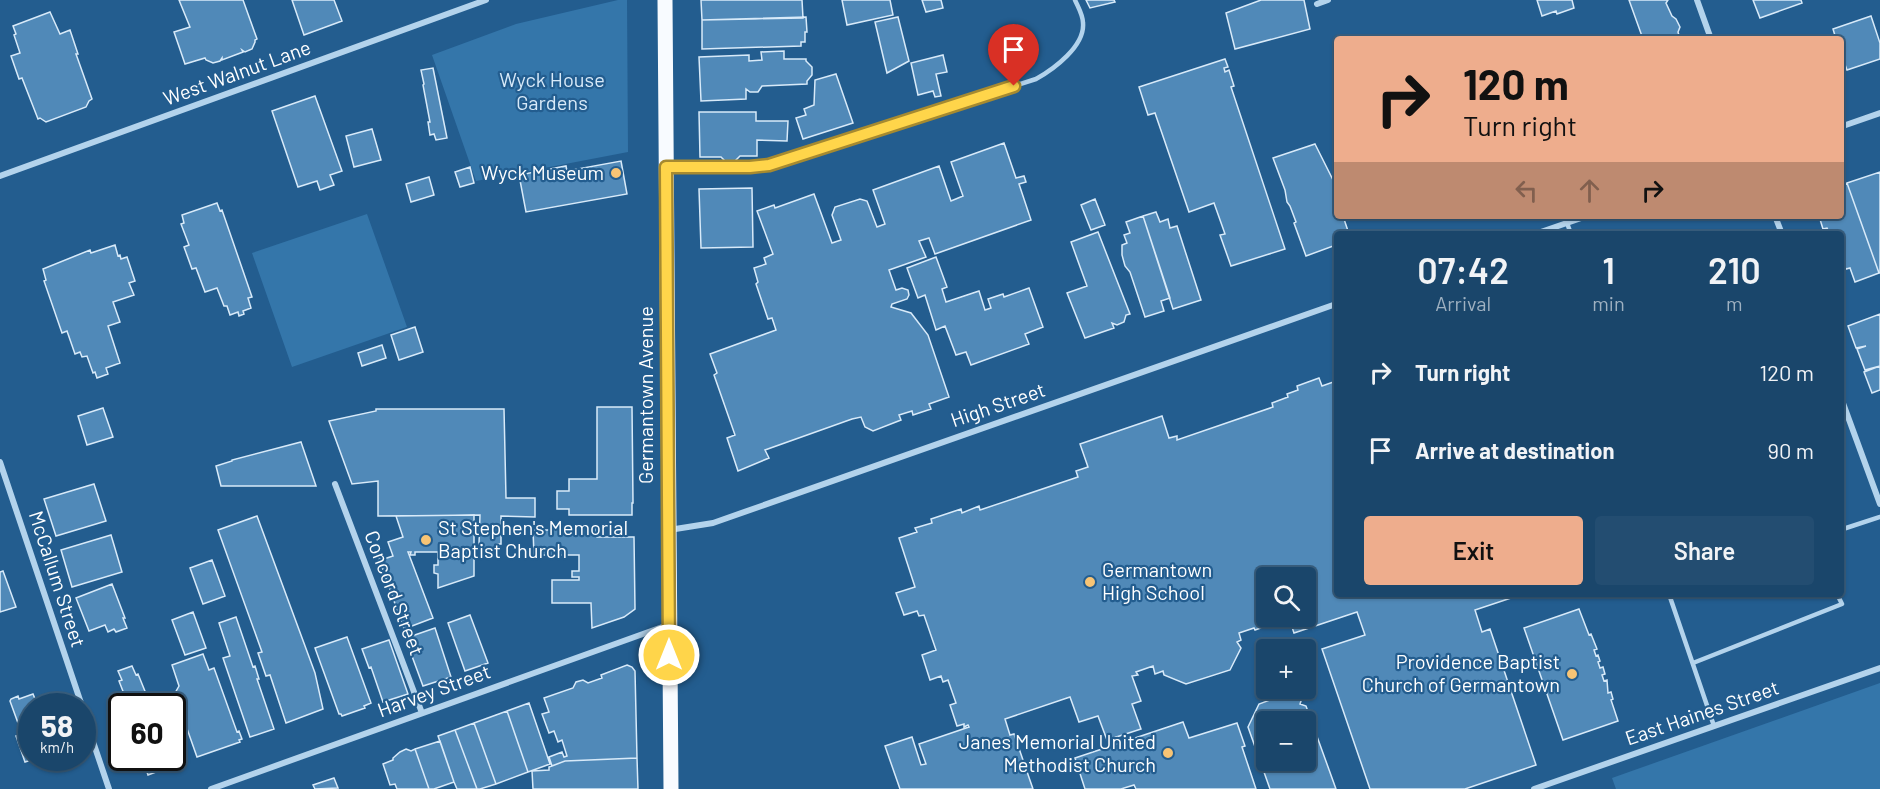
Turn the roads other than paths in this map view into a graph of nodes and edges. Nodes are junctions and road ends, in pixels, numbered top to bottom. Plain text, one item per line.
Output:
1 (486, 0) edge
2 (665, 0) edge
3 (1075, 0) edge
4 (1328, 0) edge
5 (1697, 0) edge
6 (1317, 4) dead end
7 (1710, 36) edge
8 (1880, 113) edge
9 (1844, 126) edge
10 (666, 167) junction
11 (0, 176) edge
12 (1578, 219) edge
13 (1567, 223) junction
14 (1544, 231) edge
15 (1570, 231) edge
16 (1334, 305) edge
17 (1844, 406) edge
18 (0, 462) edge
19 (335, 484) dead end
20 (1880, 504) edge
21 (1880, 517) edge
22 (1844, 529) edge
23 (669, 530) junction
24 (1670, 597) edge
25 (1838, 597) edge
26 (669, 625) junction
27 (1693, 663) junction
28 (1880, 668) edge
29 (77, 693) edge
30 (422, 713) junction
31 (1714, 726) junction
32 (96, 750) edge
33 (109, 789) edge
34 (211, 789) edge
35 (671, 789) edge
36 (1534, 789) edge

1 - 11 street, West Walnut Lane
2 - 10 main road, Germantown Avenue
3 - 10 lane
4 - 6 street
5 - 7 street
8 - 9 street
10 - 23 main road, Germantown Avenue
12 - 13 street
13 - 14 street
13 - 15 lane
16 - 23 street, High Street
17 - 20 street
18 - 29 street, McCallum Street
19 - 30 street, Concord Street
21 - 22 lane
23 - 26 main road, Germantown Avenue
24 - 27 lane
25 - 27 lane
26 - 30 street, Harvey Street
26 - 35 main road, Germantown Avenue
27 - 31 lane
28 - 31 street, East Haines Street
30 - 34 street, Harvey Street
31 - 36 street, East Haines Street
32 - 33 street, McCallum Street

